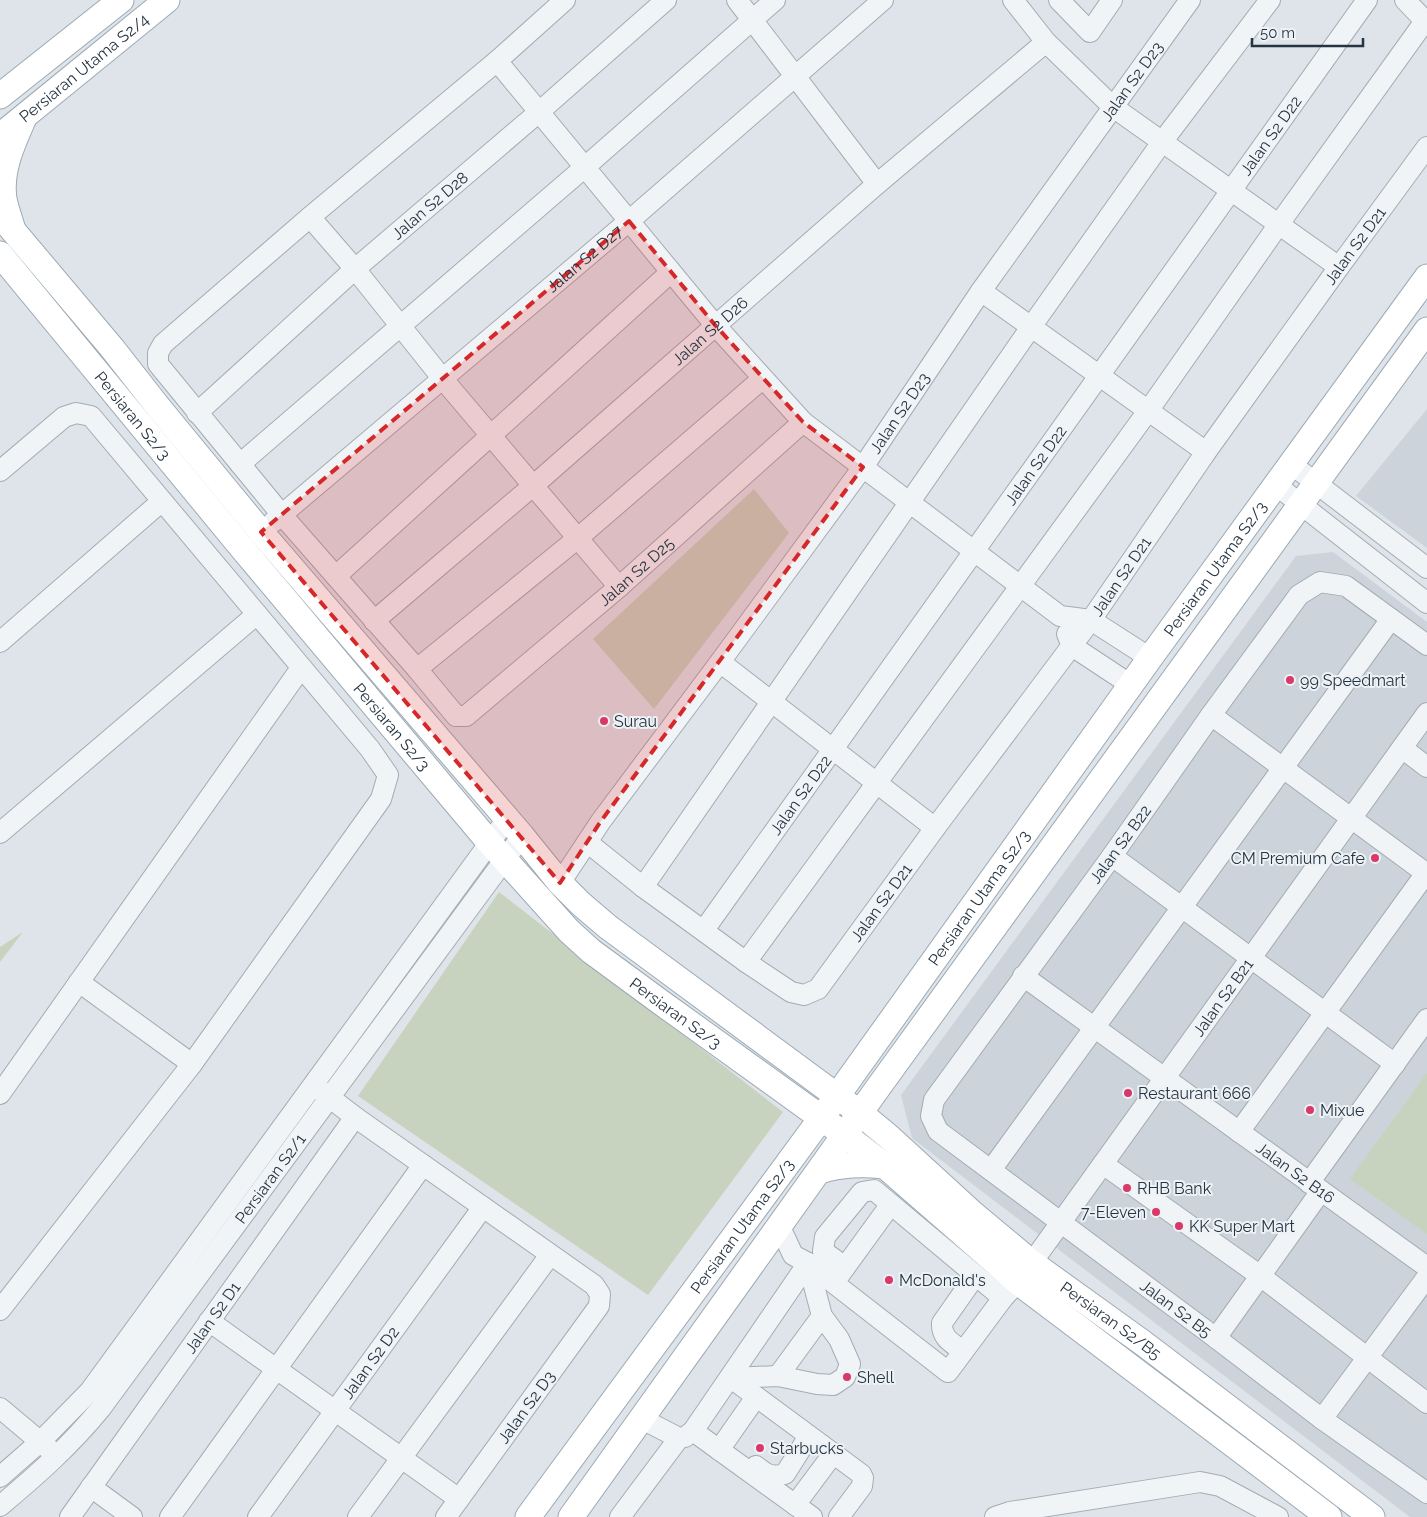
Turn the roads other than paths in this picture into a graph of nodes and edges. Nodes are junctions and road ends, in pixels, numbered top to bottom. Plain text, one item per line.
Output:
1 (121, 0) edge
2 (167, 0) edge
3 (565, 0) edge
4 (666, 0) edge
5 (737, 0) edge
6 (775, 0) edge
7 (883, 0) edge
8 (1014, 0) edge
9 (1059, 0) edge
10 (1112, 0) edge
11 (1190, 0) edge
12 (1270, 0) edge
13 (1367, 0) edge
14 (1405, 0) edge
15 (752, 20) junction
16 (1426, 22) edge
17 (1046, 42) junction
18 (497, 61) junction
19 (794, 76) junction
20 (6, 88) edge
21 (1113, 107) junction
22 (539, 112) junction
23 (25, 115) junction
24 (0, 136) edge
25 (1162, 142) junction
26 (1427, 148) edge
27 (585, 167) junction
28 (877, 184) junction
29 (1231, 191) junction
30 (310, 217) junction
31 (629, 221) junction
32 (7, 224) edge
33 (1279, 224) junction
34 (0, 254) edge
35 (1339, 267) junction
36 (355, 269) junction
37 (671, 272) junction
38 (1427, 277) edge
39 (981, 291) junction
40 (400, 326) junction
41 (715, 326) junction
42 (1031, 327) junction
43 (1427, 330) edge
44 (1099, 375) junction
45 (442, 378) junction
46 (762, 379) junction
47 (1148, 411) junction
48 (197, 413) junction
49 (803, 422) junction
50 (492, 435) junction
51 (1206, 452) junction
52 (240, 464) junction
53 (1291, 464) junction
54 (863, 467) junction
55 (0, 471) edge
56 (1316, 484) junction
57 (1276, 485) junction
58 (534, 486) junction
59 (162, 501) junction
60 (909, 502) junction
61 (1301, 505) junction
62 (282, 515) junction
63 (261, 532) junction
64 (578, 538) junction
65 (242, 548) junction
66 (974, 551) junction
67 (1427, 568) edge
68 (336, 576) junction
69 (1020, 586) junction
70 (619, 587) junction
71 (1427, 603) edge
72 (256, 614) junction
73 (1060, 616) junction
74 (1391, 619) junction
75 (1091, 620) junction
76 (374, 621) junction
77 (0, 642) edge
78 (1427, 645) edge
79 (1072, 646) junction
80 (1150, 658) junction
81 (720, 662) junction
82 (301, 668) junction
83 (417, 669) junction
84 (1131, 685) junction
85 (771, 701) junction
86 (1427, 713) edge
87 (1211, 715) junction
88 (1402, 748) junction
89 (833, 749) junction
90 (1427, 767) edge
91 (1283, 768) junction
92 (876, 783) junction
93 (1352, 818) junction
94 (515, 827) junction
95 (935, 828) junction
96 (0, 833) edge
97 (587, 842) junction
98 (497, 850) junction
99 (1112, 856) junction
100 (1426, 874) edge
101 (560, 883) junction
102 (643, 887) junction
103 (1182, 907) junction
104 (704, 930) junction
105 (1251, 958) junction
106 (746, 962) junction
107 (1023, 976) junction
108 (79, 982) junction
109 (1324, 1012) junction
110 (1427, 1019) edge
111 (1094, 1028) junction
112 (192, 1064) junction
113 (1395, 1064) junction
114 (1165, 1078) junction
115 (312, 1085) junction
116 (880, 1085) junction
117 (0, 1094) edge
118 (837, 1096) junction
119 (330, 1098) junction
120 (860, 1113) junction
121 (931, 1116) joint
122 (355, 1117) junction
123 (822, 1118) junction
124 (1239, 1132) junction
125 (845, 1135) junction
126 (889, 1137) junction
127 (1103, 1164) junction
128 (423, 1165) junction
129 (885, 1166) junction
130 (991, 1170) junction
131 (820, 1171) junction
132 (1315, 1187) junction
133 (891, 1204) junction
134 (483, 1207) junction
135 (1060, 1223) junction
136 (780, 1227) junction
137 (550, 1255) junction
138 (808, 1263) junction
139 (1427, 1267) edge
140 (840, 1275) junction
141 (1259, 1275) junction
142 (975, 1276) junction
143 (1427, 1277) edge
144 (1018, 1281) junction
145 (0, 1310) edge
146 (822, 1316) junction
147 (209, 1321) junction
148 (1216, 1338) junction
149 (963, 1351) junction
150 (1368, 1358) junction
151 (276, 1370) junction
152 (778, 1376) junction
153 (731, 1378) junction
154 (756, 1397) junction
155 (1427, 1403) edge
156 (0, 1408) edge
157 (335, 1411) junction
158 (642, 1419) junction
159 (1322, 1419) junction
160 (687, 1434) junction
161 (809, 1436) junction
162 (41, 1441) junction
163 (722, 1446) junction
164 (833, 1454) junction
165 (56, 1456) junction
166 (401, 1458) junction
167 (3, 1469) edge
168 (91, 1487) junction
169 (22, 1488) junction
170 (1427, 1493) edge
171 (459, 1499) junction
172 (794, 1505) junction
173 (0, 1506) edge
174 (70, 1517) edge
175 (132, 1517) edge
176 (170, 1517) edge
177 (258, 1517) edge
178 (358, 1517) edge
179 (446, 1517) edge
180 (528, 1517) edge
181 (571, 1517) edge
182 (620, 1517) edge
183 (812, 1517) edge
184 (839, 1517) edge
185 (995, 1517) edge
186 (1278, 1517) edge
187 (1328, 1517) edge
188 (1372, 1517) edge

1 - 20 main road
2 - 23 main road, Persiaran Utama S2/4
3 - 18 street
4 - 22 street, Jalan S2 D28
5 - 15 street
6 - 15 street
7 - 19 street, Jalan S2 D27
8 - 17 street
9 - 10 street
11 - 21 street, Jalan S2 D23
12 - 25 street
13 - 29 street, Jalan S2 D22
14 - 16 street
15 - 19 street
15 - 27 street
16 - 33 street
17 - 21 street
17 - 28 street, Jalan S2 D26
18 - 22 street
18 - 30 street
19 - 28 street
19 - 31 street, Jalan S2 D27
21 - 25 street
21 - 39 street, Jalan S2 D23
22 - 27 street
22 - 36 street, Jalan S2 D28
23 - 24 main road, Persiaran Utama S2/4
23 - 32 main road
25 - 29 street
25 - 42 street
26 - 35 street, Jalan S2 D21
27 - 31 street
27 - 40 street
28 - 41 street, Jalan S2 D26
29 - 33 street
29 - 44 street, Jalan S2 D22
30 - 36 street
30 - 48 street
31 - 37 street
31 - 45 street, Jalan S2 D27
32 - 63 main road, Persiaran S2/B5
33 - 35 street
33 - 47 street
34 - 65 main road, Persiaran S2/3
35 - 51 street, Jalan S2 D21
36 - 40 street
36 - 48 street, Jalan S2 D28
37 - 41 street
37 - 50 street
38 - 53 main road, Persiaran Utama S2/3
39 - 42 street
39 - 54 street, Jalan S2 D23
40 - 45 street
40 - 52 street
41 - 46 street
41 - 58 street, Jalan S2 D26
42 - 44 street
42 - 60 street
43 - 56 main road, Persiaran Utama S2/3
44 - 47 street
44 - 66 street, Jalan S2 D22
45 - 50 street
45 - 62 street, Jalan S2 D27
46 - 49 street
46 - 64 street
47 - 51 street
47 - 69 street
48 - 52 street
49 - 54 street
49 - 70 street, Jalan S2 D25
50 - 58 street
50 - 68 street
51 - 75 street, Jalan S2 D21
52 - 62 street
53 - 56 street
53 - 57 main road, Persiaran Utama S2/3
54 - 60 street
54 - 81 street, Jalan S2 D23
55 - 59 street
56 - 61 main road, Persiaran Utama S2/3
56 - 67 street
57 - 61 street
57 - 80 main road, Persiaran Utama S2/3
58 - 64 street
58 - 76 street, Jalan S2 D26
59 - 72 street
59 - 77 street
60 - 66 street
60 - 85 street
61 - 71 street
61 - 116 main road, Persiaran Utama S2/3
62 - 63 street, Jalan S2 D27
62 - 68 street
63 - 65 street, Jalan S2 D27
63 - 94 main road, Persiaran S2/B5
64 - 70 street
64 - 83 street
65 - 98 main road, Persiaran S2/3
66 - 69 street
66 - 89 street, Jalan S2 D22
68 - 76 street
69 - 73 street
69 - 92 street
70 - 83 street, Jalan S2 D25
72 - 82 street
72 - 96 street
73 - 75 street
73 - 79 street
74 - 78 street
74 - 87 street, Jalan S2 B22
74 - 91 street
75 - 79 street, Jalan S2 D21
75 - 80 street
76 - 83 street
79 - 84 street
79 - 95 street, Jalan S2 D21
80 - 84 main road, Persiaran Utama S2/3
81 - 85 street
81 - 97 street, Jalan S2 D23
82 - 108 street
82 - 112 street
84 - 118 main road, Persiaran Utama S2/3
85 - 89 street
85 - 102 street
86 - 88 street, Jalan S2 B21
87 - 91 street
87 - 99 street, Jalan S2 B22
88 - 90 street
88 - 93 street, Jalan S2 B21
89 - 92 street
89 - 104 street, Jalan S2 D22
91 - 93 street
91 - 103 street
92 - 95 street
92 - 106 street
93 - 100 street
93 - 105 street, Jalan S2 B21
94 - 98 street, Persiaran S2/1
94 - 101 main road, Persiaran S2/B5
95 - 106 street, Jalan S2 D21
97 - 101 street, Jalan S2 D23
97 - 102 street
98 - 115 street, Persiaran S2/1
98 - 119 street, Persiaran S2/1
98 - 123 main road, Persiaran S2/3
99 - 103 street
99 - 107 street, Jalan S2 B22
100 - 109 street
101 - 118 main road, Persiaran S2/B5
102 - 104 street
103 - 105 street
103 - 111 street
104 - 106 street
105 - 109 street
105 - 114 street, Jalan S2 B21
107 - 111 street, Jalan S2 B16
107 - 121 street, Jalan S2 B22
108 - 112 street
108 - 117 street
109 - 113 street
109 - 124 street
110 - 113 street
111 - 114 street, Jalan S2 B16
111 - 130 street
112 - 145 street
113 - 132 street
114 - 124 street, Jalan S2 B16
114 - 127 street, Jalan S2 B21
115 - 119 street
115 - 162 street, Persiaran S2/1
116 - 120 main road, Persiaran Utama S2/3
116 - 126 main road
118 - 120 main road, Persiaran S2/B5
118 - 123 main road, Persiaran Utama S2/3
119 - 122 street
119 - 165 street, Persiaran S2/1
120 - 125 main road, Persiaran Utama S2/3
120 - 126 main road, Persiaran S2/B5
121 - 130 street, Jalan S2 B5
122 - 128 street
122 - 147 street, Jalan S2 D1
123 - 125 main road, Persiaran S2/3
123 - 180 main road, Persiaran Utama S2/3
124 - 132 street, Jalan S2 B16
125 - 129 main road, Persiaran S2/B5
125 - 131 main road, Persiaran Utama S2/3
126 - 144 main road, Persiaran S2/B5
127 - 135 street, Jalan S2 B21
127 - 141 street
128 - 134 street
128 - 151 street
129 - 131 main road
129 - 144 main road, Persiaran S2/B5
130 - 135 street, Jalan S2 B5
131 - 136 main road, Persiaran Utama S2/3
132 - 139 street, Jalan S2 B16
132 - 141 street
133 - 140 street
133 - 140 street
133 - 142 street
134 - 137 street
134 - 157 street, Jalan S2 D2
135 - 144 street, Jalan S2 B21
135 - 148 street, Jalan S2 B5
136 - 138 street
136 - 158 main road, Persiaran Utama S2/3
137 - 166 street
137 - 171 street, Jalan S2 D3
138 - 140 street
138 - 146 street
138 - 153 street
140 - 149 street, Jalan S2 B21
141 - 148 street
141 - 150 street
142 - 144 street
142 - 149 street
143 - 150 street
144 - 149 street, Jalan S2 B21
144 - 187 main road, Persiaran S2/B5
144 - 188 main road, Persiaran S2/B5
146 - 152 street
146 - 152 street
147 - 151 street
147 - 168 street, Jalan S2 D1
148 - 159 street, Jalan S2 B5
150 - 155 street
150 - 159 street
151 - 157 street
151 - 176 street
152 - 153 street
153 - 154 street
153 - 160 street
154 - 161 street
154 - 163 street
156 - 162 street
157 - 166 street
157 - 177 street, Jalan S2 D2
158 - 160 street
158 - 181 main road, Persiaran Utama S2/3
159 - 170 street, Jalan S2 B5
160 - 163 street
160 - 182 street
161 - 163 street
161 - 164 street
162 - 165 street
162 - 167 street, Persiaran S2/1
163 - 172 street
164 - 172 street
164 - 184 street
165 - 169 street, Persiaran S2/1
166 - 171 street
166 - 178 street
167 - 169 street
168 - 174 street, Jalan S2 D1
168 - 175 street
169 - 173 street, Persiaran S2/1
171 - 179 street, Jalan S2 D3
172 - 183 street
185 - 186 street

